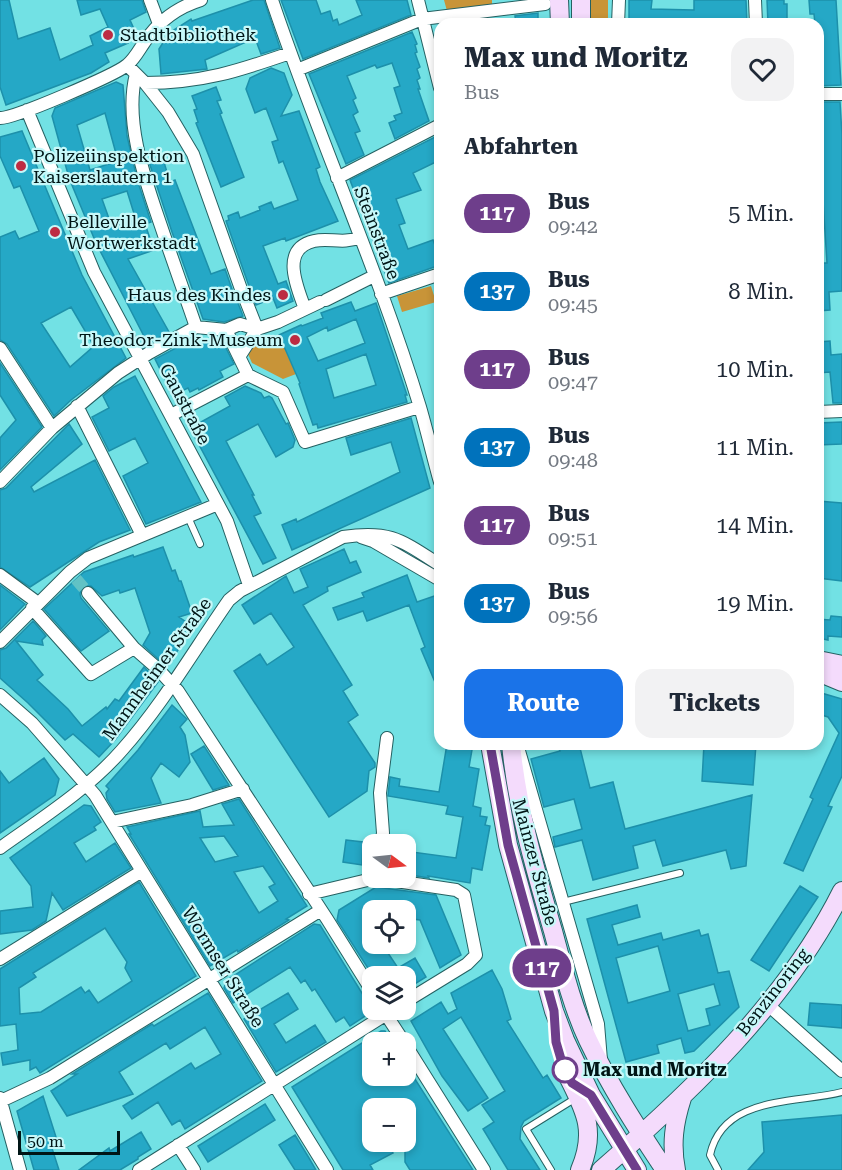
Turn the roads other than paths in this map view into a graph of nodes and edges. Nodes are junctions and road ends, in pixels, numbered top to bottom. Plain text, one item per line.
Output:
1 (150, 0) edge
2 (201, 0) edge
3 (272, 0) edge
4 (418, 0) edge
5 (581, 0) edge
6 (619, 0) edge
7 (755, 0) edge
8 (552, 2) edge
9 (558, 18) edge
10 (581, 18) edge
11 (618, 18) edge
12 (756, 18) edge
13 (422, 19) junction
14 (159, 24) junction
15 (290, 53) junction
16 (434, 65) edge
17 (131, 70) junction
18 (297, 70) junction
19 (146, 83) junction
20 (824, 94) edge
21 (842, 94) edge
22 (27, 110) junction
23 (0, 118) edge
24 (434, 128) edge
25 (337, 178) junction
26 (360, 237) junction
27 (374, 276) junction
28 (434, 276) edge
29 (241, 289) dead end
30 (381, 294) junction
31 (246, 301) dead end
32 (305, 309) junction
33 (196, 327) junction
34 (257, 329) junction
35 (226, 330) junction
36 (0, 348) edge
37 (239, 357) junction
38 (140, 359) junction
39 (248, 375) junction
40 (77, 406) junction
41 (419, 407) junction
42 (842, 411) edge
43 (824, 412) edge
44 (171, 415) junction
45 (52, 428) junction
46 (434, 461) edge
47 (0, 482) edge
48 (218, 504) junction
49 (188, 516) junction
50 (142, 535) junction
51 (357, 535) junction
52 (200, 544) dead end
53 (434, 562) edge
54 (0, 575) edge
55 (434, 577) edge
56 (249, 585) junction
57 (88, 593) tunnel mouth
58 (35, 606) junction
59 (0, 642) edge
60 (134, 648) junction
61 (824, 661) edge
62 (842, 665) edge
63 (824, 674) edge
64 (842, 682) edge
65 (172, 683) junction
66 (0, 695) edge
67 (387, 738) dead end
68 (491, 750) edge
69 (512, 750) edge
70 (519, 750) edge
71 (86, 784) junction
72 (243, 789) junction
73 (112, 822) junction
74 (383, 834) edge
75 (0, 848) edge
76 (142, 871) junction
77 (680, 873) dead end
78 (842, 891) edge
79 (309, 894) junction
80 (563, 902) junction
81 (321, 910) junction
82 (0, 959) edge
83 (362, 975) edge
84 (211, 980) junction
85 (416, 995) edge
86 (767, 1004) junction
87 (374, 1020) edge
88 (416, 1061) edge
89 (601, 1067) junction
90 (842, 1071) edge
91 (275, 1084) junction
92 (580, 1092) junction
93 (842, 1092) edge
94 (684, 1094) junction
95 (0, 1099) edge
96 (641, 1135) junction
97 (178, 1145) junction
98 (624, 1150) junction
99 (20, 1170) edge
100 (139, 1170) edge
101 (194, 1170) edge
102 (327, 1170) edge
103 (484, 1170) edge
104 (551, 1170) edge
105 (580, 1170) edge
106 (601, 1170) edge
107 (637, 1170) edge
108 (665, 1170) edge
109 (676, 1170) edge
110 (718, 1170) edge

1 - 14 street
2 - 14 street
3 - 15 street, Steinstraße
4 - 13 street
5 - 10 main road
6 - 11 street
7 - 12 street
8 - 9 main road
8 - 13 street
13 - 16 street
13 - 18 street
14 - 17 street
15 - 18 street, Steinstraße
15 - 19 street
17 - 19 street
17 - 22 street
17 - 33 street
18 - 25 street, Steinstraße
19 - 29 street
20 - 21 street
22 - 23 street
22 - 38 street, Gaustraße
24 - 25 street
25 - 26 street, Steinstraße
26 - 27 street, Steinstraße
26 - 32 street
27 - 30 street, Steinstraße
27 - 32 street
28 - 30 street
30 - 41 street, Steinstraße
31 - 34 street
32 - 34 street
33 - 35 street
33 - 38 street
34 - 35 street
34 - 37 street
35 - 37 street
36 - 45 street
37 - 39 street
38 - 40 street
38 - 44 street, Gaustraße
39 - 41 street
39 - 44 street
40 - 45 street
40 - 50 street
41 - 46 street, Steinstraße
42 - 43 street
44 - 48 street, Gaustraße
45 - 47 street
48 - 49 street
48 - 56 street, Gaustraße
49 - 50 street
49 - 52 lane
50 - 58 street
51 - 53 street, Mannheimer Straße
51 - 55 street
51 - 56 street, Mannheimer Straße
54 - 58 street
56 - 65 street, Mannheimer Straße
57 - 60 street
58 - 59 street
58 - 60 street
60 - 65 street
61 - 62 main road
63 - 64 main road
65 - 71 street, Mannheimer Straße
65 - 72 street
66 - 71 street, Wormser Straße
67 - 74 street
68 - 92 main road, Mainzer Straße
69 - 89 main road, Mainzer Straße
70 - 80 street
71 - 73 street, Wormser Straße
71 - 75 street, Mannheimer Straße
72 - 73 street
72 - 79 street
73 - 76 street, Wormser Straße
76 - 82 street
76 - 84 street, Wormser Straße
77 - 80 lane
78 - 86 main road, Benzinoring
79 - 81 street
79 - 85 street
80 - 89 street
81 - 83 street
81 - 84 street
84 - 91 street, Wormser Straße
84 - 95 street
86 - 90 street
86 - 94 main road, Benzinoring
87 - 91 street
88 - 103 street
89 - 96 main road, Mainzer Straße
91 - 97 street
91 - 102 street, Wormser Straße
92 - 98 main road
92 - 104 lane
92 - 105 main road
93 - 110 lane
94 - 96 main road, Benzinoring
94 - 109 main road
95 - 99 street
96 - 98 main road, Benzinoring
96 - 108 main road, Mainzer Straße
97 - 100 street
97 - 101 street
98 - 106 main road, Benzinoring
98 - 107 main road

